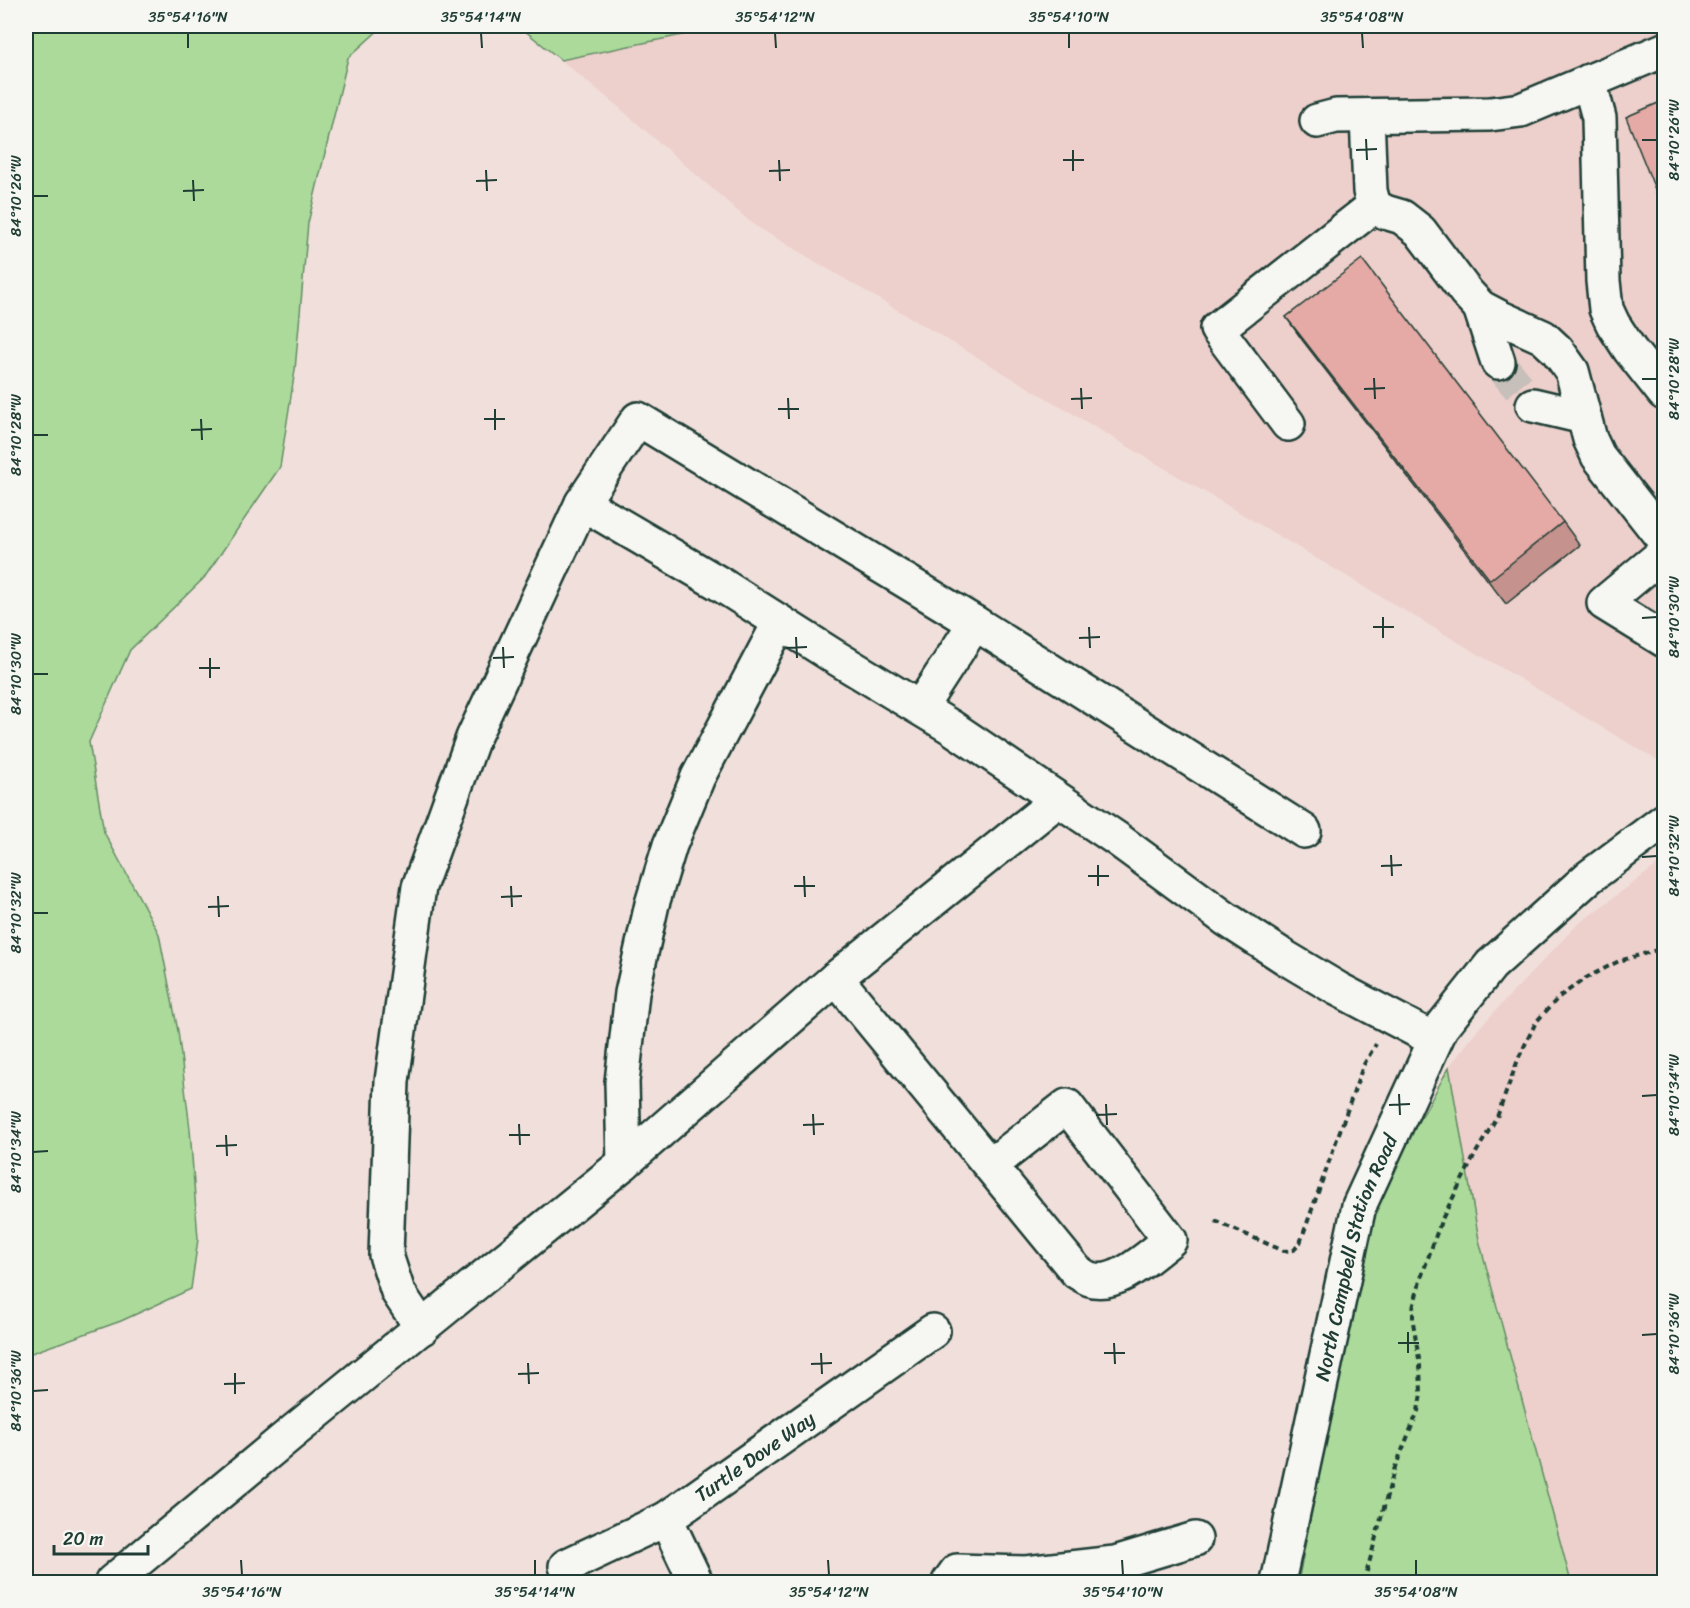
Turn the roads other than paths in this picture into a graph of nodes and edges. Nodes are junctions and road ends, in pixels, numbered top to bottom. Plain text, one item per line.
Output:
1 (1665, 50) edge
2 (1589, 81) junction
3 (1367, 116) junction
4 (1317, 121) dead end
5 (1374, 206) junction
6 (1480, 307) junction
7 (1498, 362) tunnel mouth
8 (1665, 393) edge
9 (1533, 405) tunnel mouth
10 (1584, 417) junction
11 (1288, 424) dead end
12 (582, 503) junction
13 (1665, 540) edge
14 (1665, 553) edge
15 (780, 622) junction
16 (975, 623) junction
17 (1665, 640) edge
18 (920, 708) junction
19 (1058, 800) junction
20 (1665, 821) edge
21 (1304, 831) dead end
22 (836, 978) junction
23 (1435, 1040) junction
24 (624, 1163) junction
25 (990, 1166) junction
26 (422, 1328) junction
27 (933, 1331) dead end
28 (666, 1519) junction
29 (1195, 1539) dead end
30 (566, 1566) dead end
31 (112, 1582) edge
32 (696, 1582) edge
33 (949, 1582) edge
34 (1278, 1582) edge

1 - 2 street
2 - 3 street
2 - 8 street
3 - 4 street
3 - 5 street
5 - 6 street
5 - 11 street
6 - 7 street
6 - 10 street
9 - 10 street
10 - 13 street
12 - 15 street
12 - 16 street
12 - 26 street
14 - 17 street
15 - 18 street
15 - 24 street
16 - 18 street
16 - 21 street
18 - 19 street
19 - 22 street
19 - 23 street
20 - 23 street, North Campbell Station Road
22 - 24 street
22 - 25 street
23 - 34 street, North Campbell Station Road
24 - 26 street
25 - 25 street
26 - 31 street
27 - 28 street, Turtle Dove Way
28 - 30 street, Turtle Dove Way
28 - 32 street
29 - 33 street

